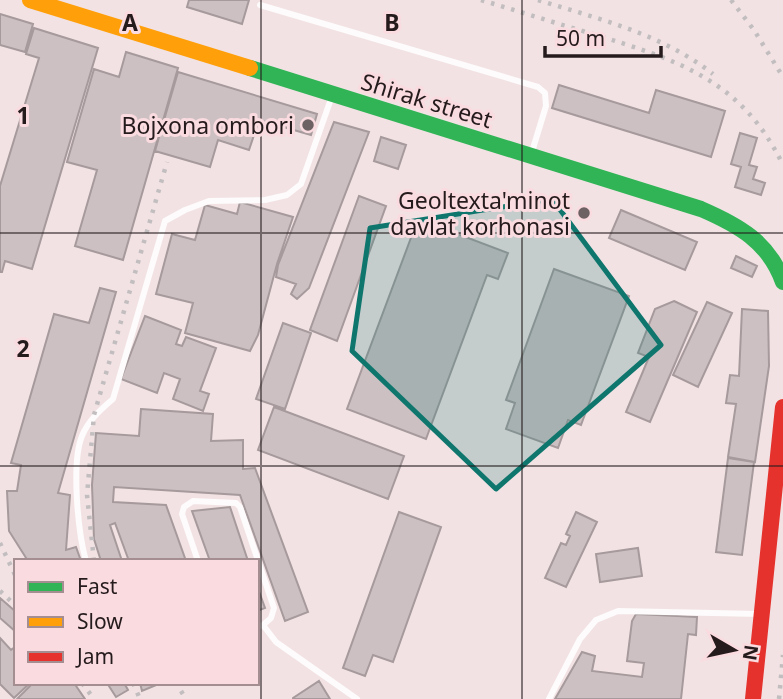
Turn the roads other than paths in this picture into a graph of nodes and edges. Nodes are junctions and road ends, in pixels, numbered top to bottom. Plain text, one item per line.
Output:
1 (30, 0) edge
2 (260, 5) dead end
3 (333, 94) junction
4 (531, 157) junction
5 (783, 282) edge
6 (783, 407) edge
7 (85, 559) edge
8 (197, 559) edge
9 (258, 559) edge
10 (259, 563) edge
11 (762, 614) junction
12 (260, 626) edge
13 (357, 699) edge
14 (549, 699) edge
15 (753, 699) edge

1 - 3 street, Shirak street
2 - 4 lane
3 - 4 street, Shirak street
3 - 7 lane
4 - 5 street, Shirak street
6 - 11 street
8 - 9 lane
10 - 12 lane
11 - 14 lane
11 - 15 street
12 - 13 lane

